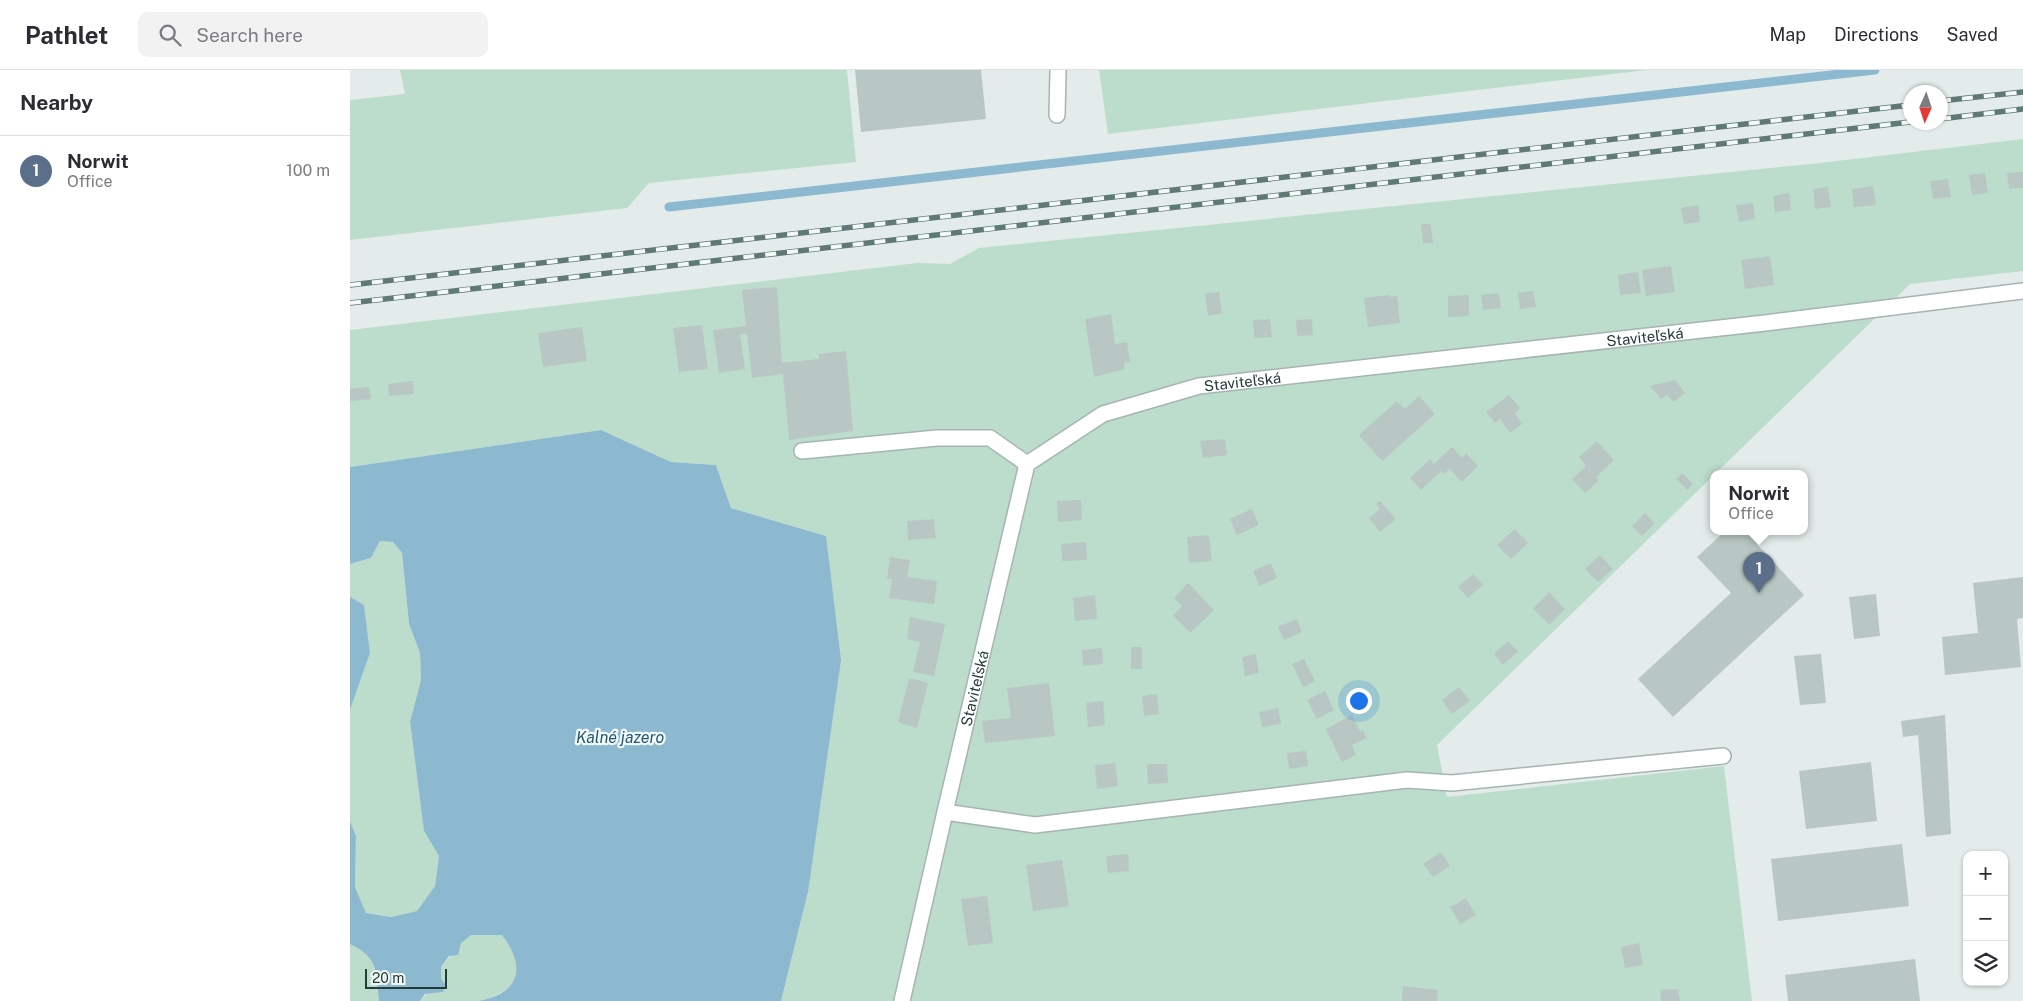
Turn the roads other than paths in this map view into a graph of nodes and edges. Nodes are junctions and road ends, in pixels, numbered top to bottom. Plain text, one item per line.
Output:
1 (1058, 70) edge
2 (1057, 115) dead end
3 (2023, 291) edge
4 (802, 451) dead end
5 (1027, 464) junction
6 (1723, 756) dead end
7 (945, 812) junction
8 (902, 1001) edge

1 - 2 street
3 - 5 street, Staviteľská
4 - 5 street
5 - 7 street, Staviteľská
6 - 7 street
7 - 8 street, Staviteľská

